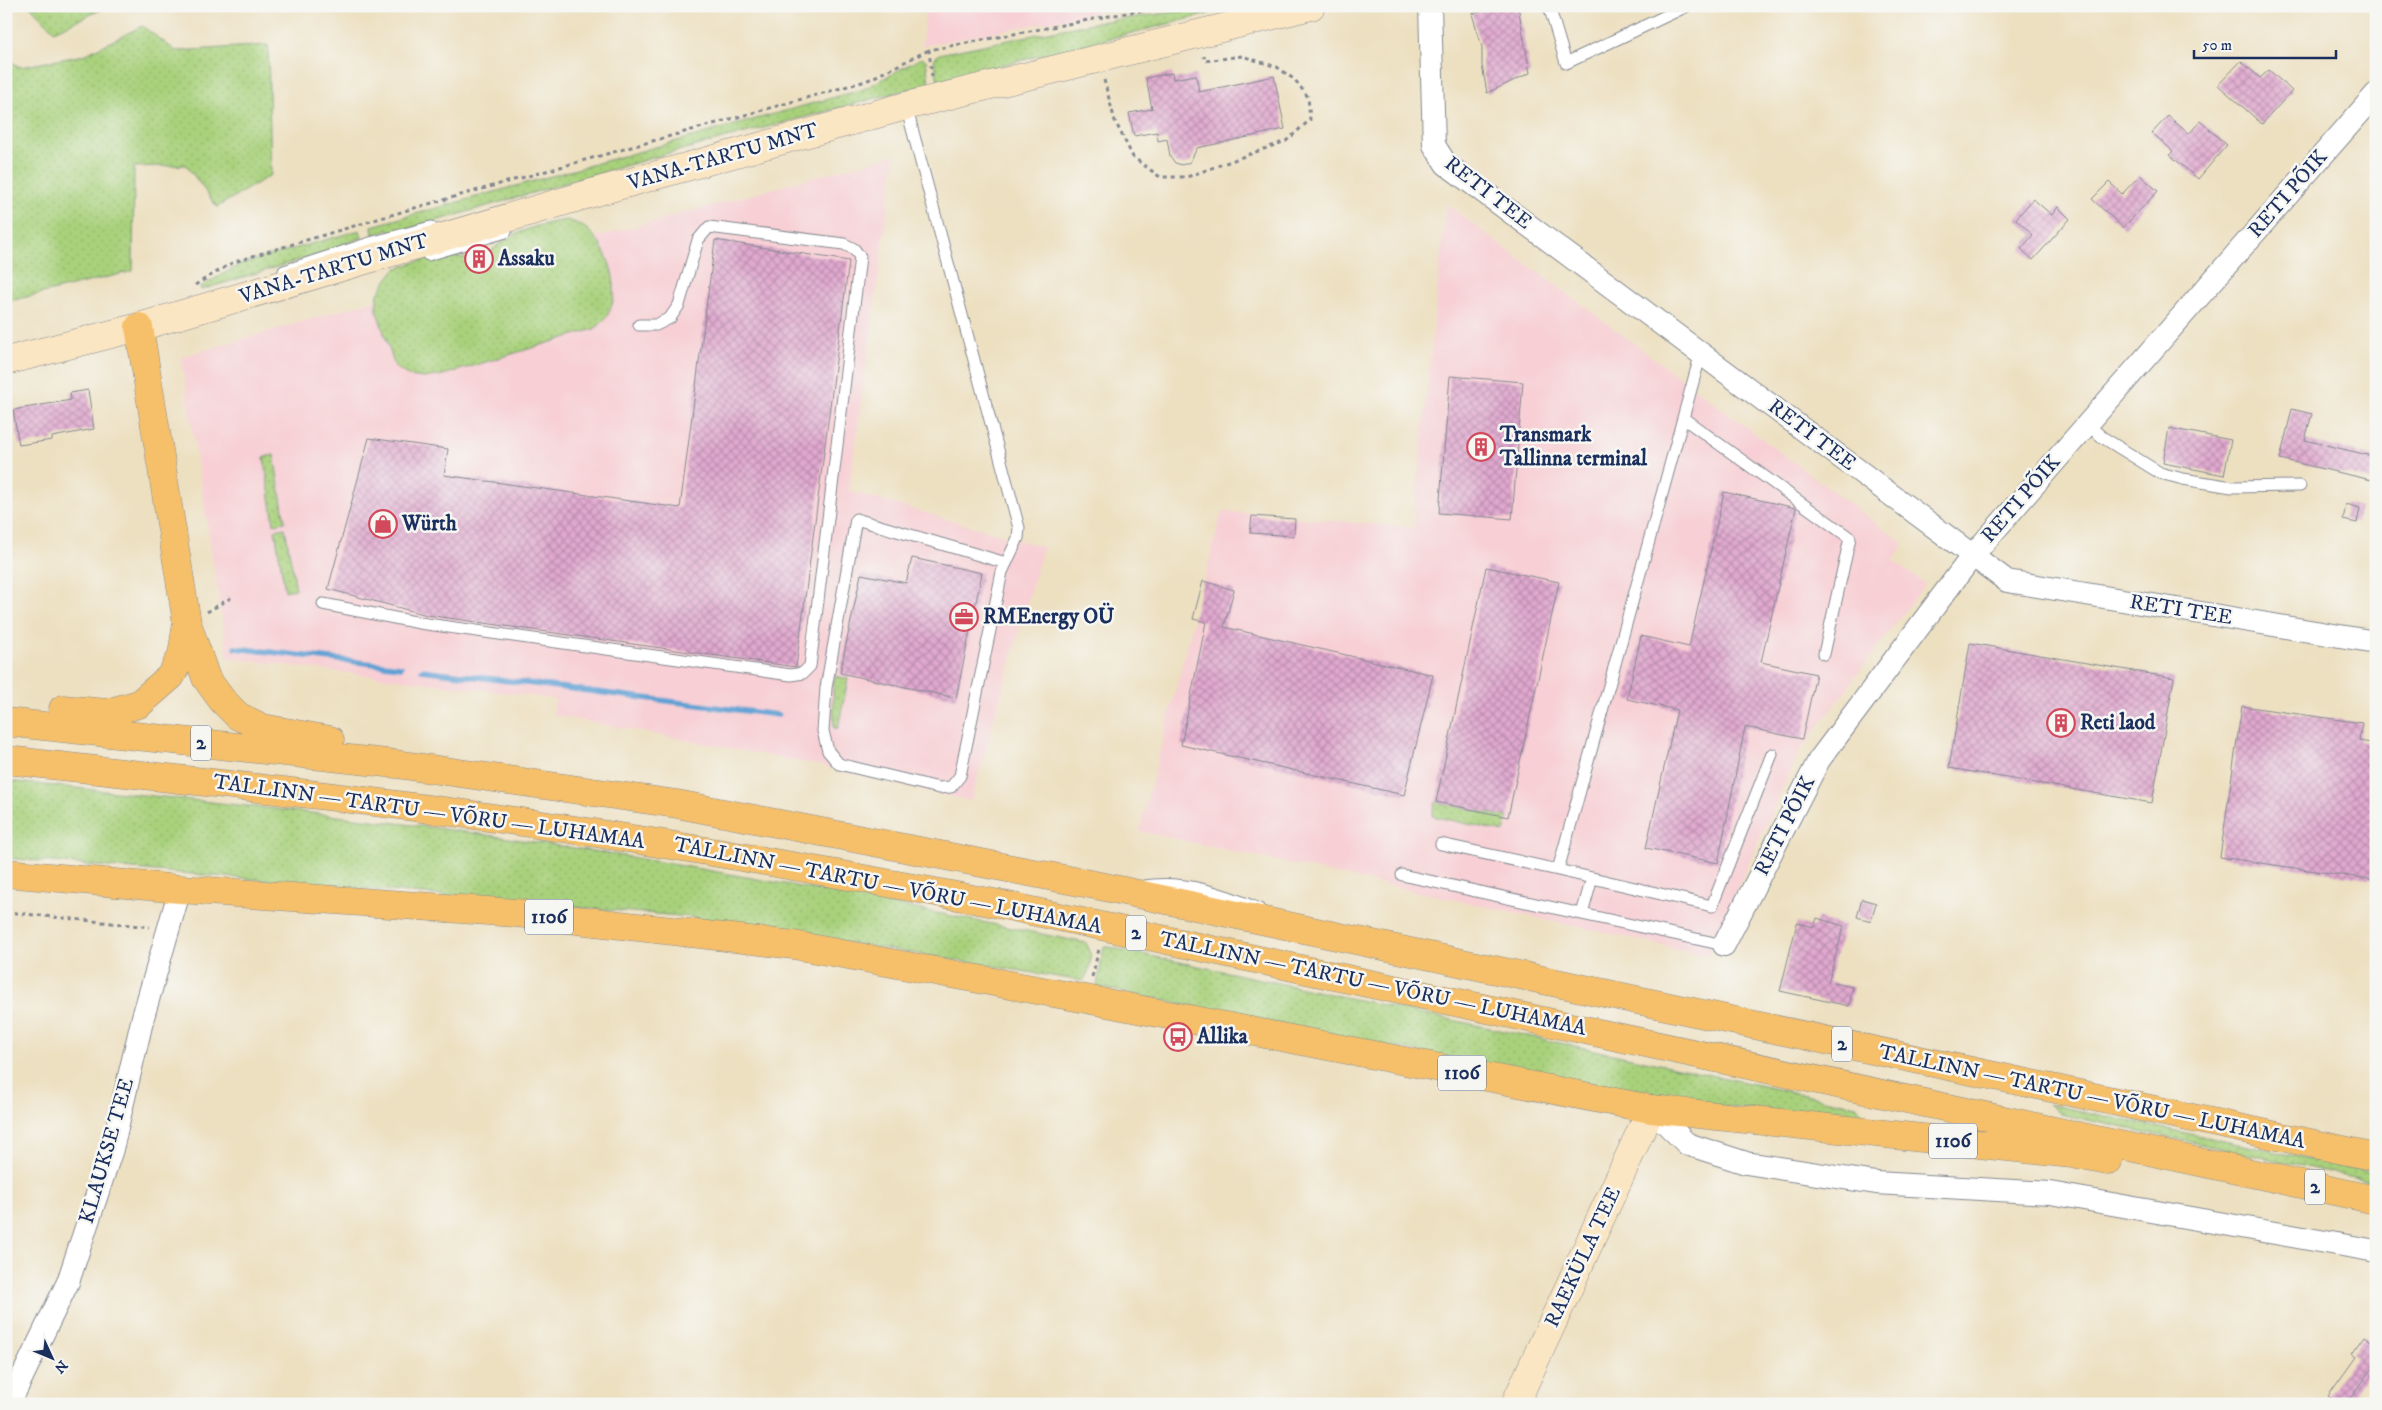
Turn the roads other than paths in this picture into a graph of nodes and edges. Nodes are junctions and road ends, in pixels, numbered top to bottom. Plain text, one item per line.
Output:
1 (1312, 6) edge
2 (1430, 6) edge
3 (1549, 6) edge
4 (1687, 6) edge
5 (1284, 9) edge
6 (2376, 94) edge
7 (906, 106) junction
8 (592, 193) junction
9 (464, 218) dead end
10 (445, 223) dead end
11 (421, 257) dead end
12 (348, 264) junction
13 (393, 265) dead end
14 (242, 296) junction
15 (639, 325) dead end
16 (139, 327) junction
17 (1701, 353) junction
18 (6, 361) edge
19 (1683, 418) junction
20 (2087, 424) junction
21 (2300, 486) dead end
22 (1973, 555) junction
23 (1006, 563) junction
24 (323, 604) dead end
25 (187, 623) junction
26 (2376, 642) edge
27 (1824, 654) dead end
28 (6, 704) edge
29 (6, 722) edge
30 (1772, 754) dead end
31 (6, 760) edge
32 (396, 764) junction
33 (1441, 844) dead end
34 (1558, 870) junction
35 (6, 873) edge
36 (1402, 875) dead end
37 (1592, 878) junction
38 (180, 889) junction
39 (1582, 914) junction
40 (1724, 945) joint
41 (1650, 1109) junction
42 (2376, 1157) edge
43 (2254, 1174) junction
44 (2376, 1200) edge
45 (2376, 1251) edge
46 (9, 1404) edge
47 (1515, 1404) edge

1 - 5 street, VANA-TARTU MNT
2 - 17 street, RETI TEE
3 - 4 lane
5 - 7 street, VANA-TARTU MNT
6 - 20 street, RETI PÕIK
7 - 8 street, VANA-TARTU MNT
7 - 23 lane
8 - 9 lane
8 - 11 lane
8 - 12 street, VANA-TARTU MNT
10 - 14 lane
12 - 13 lane
12 - 14 street, VANA-TARTU MNT
14 - 16 street, VANA-TARTU MNT
15 - 24 lane
16 - 18 street, VANA-TARTU MNT
16 - 25 highway
17 - 19 lane
17 - 22 street, RETI TEE
19 - 27 lane
19 - 34 lane
20 - 21 lane
20 - 22 street, RETI PÕIK
22 - 26 street, RETI TEE
22 - 40 street, RETI PÕIK
23 - 23 lane
25 - 28 highway
25 - 32 highway
29 - 32 highway, TALLINN — TARTU — VÕRU — LUHAMAA / 2
30 - 37 lane
31 - 43 highway, TALLINN — TARTU — VÕRU — LUHAMAA / 2
32 - 42 highway, TALLINN — TARTU — VÕRU — LUHAMAA / 2
33 - 34 lane
34 - 37 lane
35 - 38 highway, 1106
36 - 39 lane
37 - 39 lane
38 - 41 highway, 1106
38 - 46 street, KLAUKSE TEE
39 - 40 lane
41 - 43 highway, 1106
41 - 45 street
41 - 47 street, RAEKÜLA TEE
43 - 44 highway, TALLINN — TARTU — VÕRU — LUHAMAA / 2

